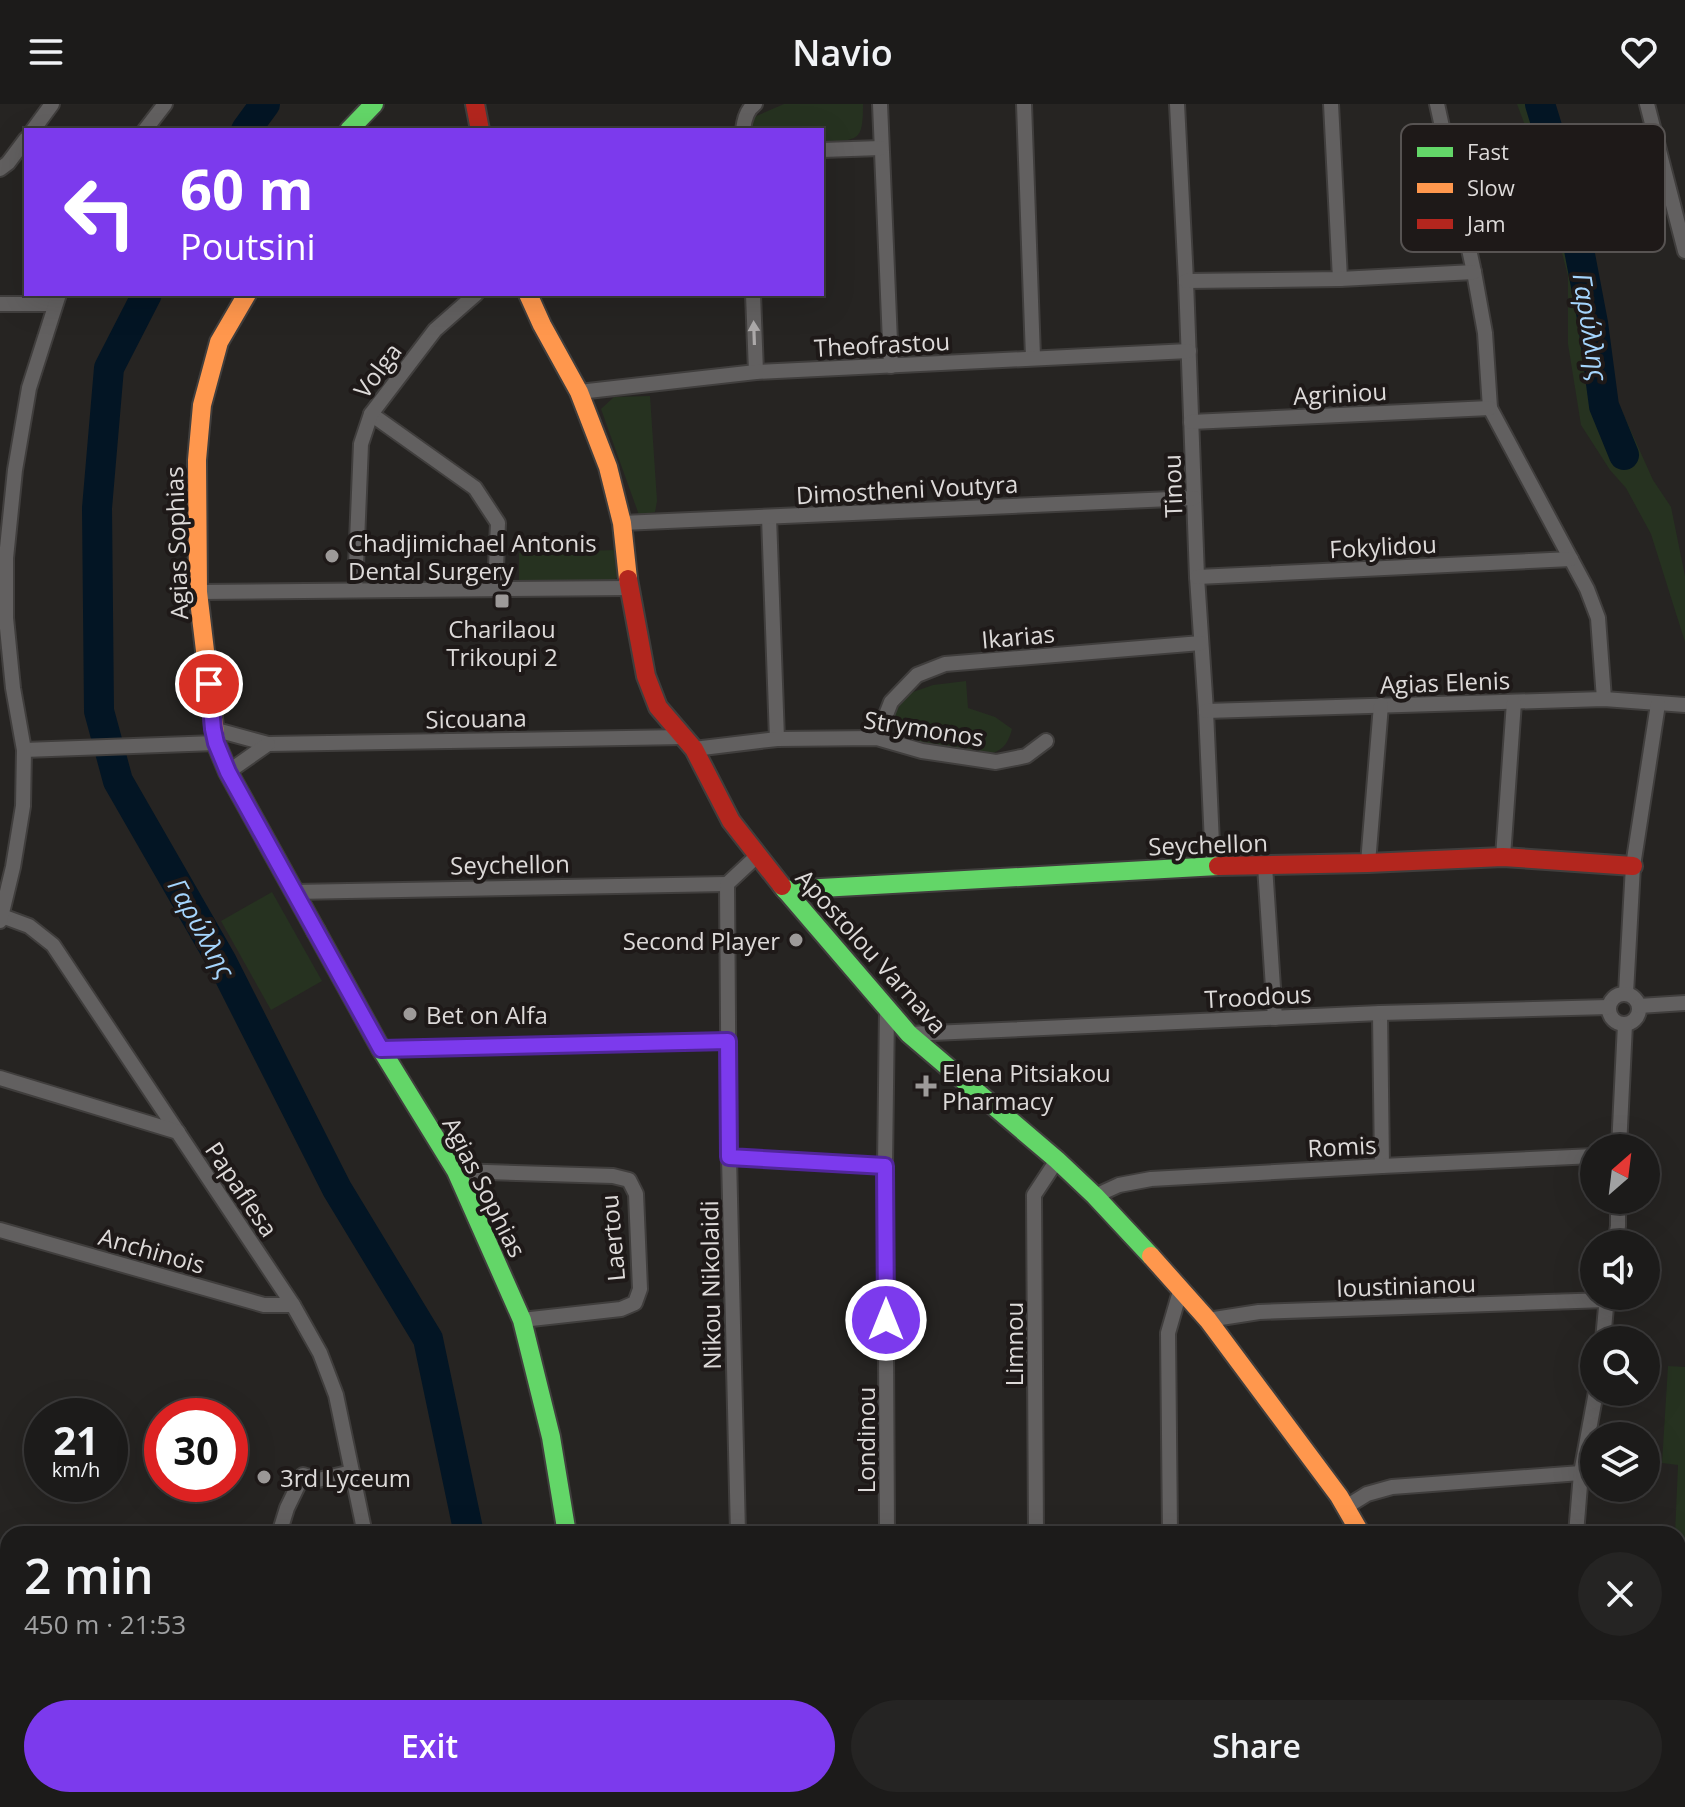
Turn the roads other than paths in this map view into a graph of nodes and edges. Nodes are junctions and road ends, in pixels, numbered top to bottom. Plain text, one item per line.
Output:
1 (52, 104) edge
2 (165, 104) edge
3 (374, 104) edge
4 (475, 104) edge
5 (755, 104) edge
6 (880, 104) edge
7 (1024, 104) edge
8 (1177, 104) edge
9 (1331, 104) edge
10 (1437, 104) edge
11 (1647, 104) edge
12 (1441, 124) edge
13 (1652, 124) edge
14 (34, 128) edge
15 (147, 128) edge
16 (351, 128) edge
17 (480, 128) edge
18 (743, 128) edge
19 (24, 142) edge
20 (881, 148) junction
21 (824, 150) edge
22 (0, 169) edge
23 (1665, 174) edge
24 (1685, 251) edge
25 (1470, 252) edge
26 (1474, 272) junction
27 (1340, 279) junction
28 (1186, 281) junction
29 (246, 296) edge
30 (474, 296) edge
31 (529, 296) edge
32 (753, 296) edge
33 (56, 299) edge
34 (0, 304) edge
35 (1189, 351) junction
36 (1033, 357) junction
37 (891, 366) junction
38 (756, 372) junction
39 (579, 392) junction
40 (1490, 408) junction
41 (371, 414) junction
42 (1191, 422) junction
43 (1194, 498) junction
44 (769, 517) junction
45 (622, 523) junction
46 (3, 558) edge
47 (1571, 559) junction
48 (1197, 577) junction
49 (629, 588) junction
50 (495, 589) junction
51 (355, 590) junction
52 (198, 592) junction
53 (1201, 643) junction
54 (6, 688) edge
55 (1604, 699) junction
56 (1514, 702) junction
57 (1658, 704) junction
58 (1381, 705) junction
59 (1684, 705) edge
60 (1206, 711) junction
61 (215, 736) junction
62 (877, 738) junction
63 (777, 739) junction
64 (1046, 741) dead end
65 (689, 743) junction
66 (268, 744) junction
67 (24, 750) junction
68 (228, 772) junction
69 (757, 856) junction
70 (1503, 857) junction
71 (1368, 863) junction
72 (1213, 866) junction
73 (1265, 866) junction
74 (1633, 866) junction
75 (6, 868) edge
76 (727, 884) junction
77 (785, 890) junction
78 (294, 892) junction
79 (1, 919) edge
80 (1626, 993) junction
81 (1685, 1003) edge
82 (1639, 1006) junction
83 (1609, 1007) junction
84 (887, 1009) junction
85 (1380, 1013) junction
86 (1275, 1018) junction
87 (1625, 1024) junction
88 (909, 1034) junction
89 (728, 1041) junction
90 (381, 1049) junction
91 (0, 1078) edge
92 (178, 1132) junction
93 (1620, 1134) edge
94 (729, 1157) junction
95 (1580, 1157) edge
96 (1057, 1160) junction
97 (885, 1166) junction
98 (1382, 1166) junction
99 (456, 1171) junction
100 (1095, 1196) junction
101 (0, 1230) edge
102 (1181, 1288) junction
103 (1580, 1299) edge
104 (293, 1305) junction
105 (522, 1320) junction
106 (1208, 1320) junction
107 (352, 1472) junction
108 (1580, 1473) edge
109 (1580, 1485) edge
110 (1346, 1507) junction
111 (281, 1526) edge
112 (363, 1526) edge
113 (566, 1526) edge
114 (738, 1526) edge
115 (887, 1526) edge
116 (1036, 1526) edge
117 (1170, 1526) edge
118 (1357, 1526) edge
119 (1577, 1526) edge

1 - 14 street
2 - 15 street
3 - 16 street
4 - 17 street
5 - 18 street
6 - 20 street
7 - 36 street
8 - 28 street, Tinou
9 - 27 street
10 - 12 street
11 - 13 street
19 - 22 street
20 - 21 street
20 - 37 street
23 - 24 street
25 - 26 street
26 - 27 street
26 - 40 street
27 - 28 street
28 - 35 street, Tinou
29 - 52 street, Agias Sophias
30 - 41 street, Volga
31 - 39 street, Apostolou Varnava
38 -> 32 street
33 - 34 street
33 - 46 street
35 - 36 street, Theofrastou
35 - 42 street, Tinou
36 - 37 street, Theofrastou
37 - 38 street, Theofrastou
38 - 39 street, Theofrastou
39 - 45 street, Apostolou Varnava
40 - 42 street, Agriniou
40 - 47 street
41 - 50 street
41 - 51 street, Volga
42 - 43 street, Tinou
43 - 44 street, Dimostheni Voutyra
43 - 48 street, Tinou
44 - 45 street, Dimostheni Voutyra
44 - 63 street
45 - 49 street, Apostolou Varnava
46 - 54 street
47 - 48 street, Fokylidou
47 - 55 street
48 - 53 street, Tinou
49 - 50 street
49 - 65 street, Apostolou Varnava
50 - 51 street
51 - 52 street
52 - 61 street, Agias Sophias
53 - 60 street, Tinou
53 - 62 street, Ikarias
54 - 67 street
55 - 56 street, Agias Elenis
55 - 57 street, Agias Elenis
56 - 58 street, Agias Elenis
56 - 70 street
57 - 59 street, Agias Elenis
57 - 74 street
58 - 60 street, Agias Elenis
58 - 71 street
60 - 72 street, Tinou
61 - 66 street, Sicouana
61 - 67 street, Sicouana
61 - 68 street, Agias Sophias
62 - 63 street, Strymonos
62 - 64 street, Strymonos
63 - 65 street, Strymonos
65 - 66 street, Sicouana
65 - 69 street, Apostolou Varnava
66 - 68 street
67 - 75 street
68 - 78 street, Agias Sophias
69 - 76 street
69 - 77 street, Apostolou Varnava
70 - 71 street, Seychellon
70 - 74 street, Seychellon
71 - 73 street, Seychellon
72 - 73 street, Seychellon
72 - 77 street, Seychellon
73 - 86 street
74 - 80 street
75 - 79 street
76 - 78 street, Seychellon
76 - 89 street, Nikou Nikolaidi
77 - 84 street, Apostolou Varnava
78 - 90 street, Agias Sophias
79 - 92 street, Papaflesa
80 - 82 street
80 - 83 street
81 - 82 street
82 - 87 street
83 - 85 street, Troodous
83 - 87 street
84 - 88 street, Apostolou Varnava
84 - 97 street, Londinou
85 - 86 street, Troodous
85 - 98 street
86 - 88 street, Troodous
87 - 93 street
88 - 96 street, Apostolou Varnava
89 - 90 street
89 - 94 street, Nikou Nikolaidi
90 - 99 street, Agias Sophias
91 - 92 street
92 - 104 street, Papaflesa
94 - 97 street
94 - 114 street, Nikou Nikolaidi
95 - 98 street, Romis
96 - 100 street, Apostolou Varnava
96 - 116 street, Limnou
97 - 115 street, Londinou
98 - 100 street, Romis
99 - 105 street, Agias Sophias
99 - 105 street, Laertou
100 - 102 street, Apostolou Varnava
101 - 104 street, Anchinois
102 - 106 street, Apostolou Varnava
102 - 117 street
103 - 106 street, Ioustinianou
104 - 107 street, Papaflesa
105 - 113 street, Agias Sophias
106 - 110 street, Apostolou Varnava
107 - 111 street
107 - 112 street, Papaflesa
108 - 110 street
109 - 119 street
110 - 118 street, Apostolou Varnava

